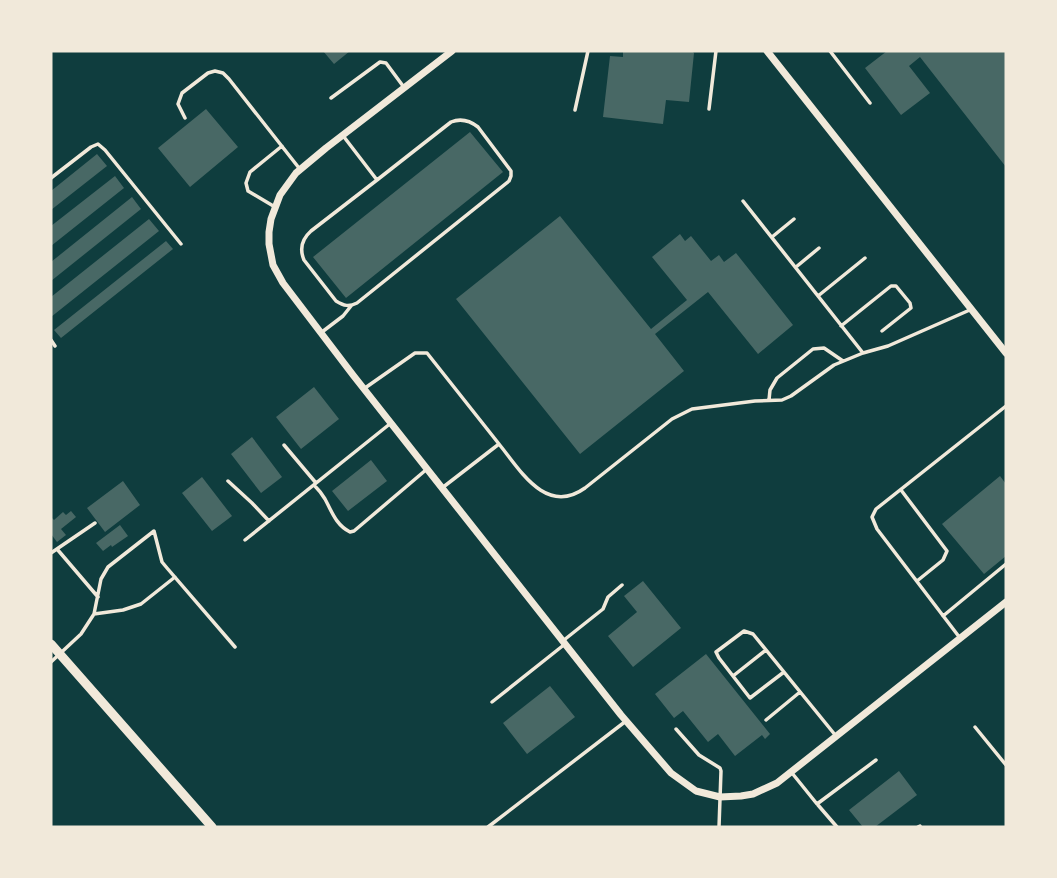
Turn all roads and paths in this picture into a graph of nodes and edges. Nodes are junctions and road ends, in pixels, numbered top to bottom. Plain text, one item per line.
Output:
1 (452, 51) edge
2 (588, 51) edge
3 (716, 51) edge
4 (767, 51) edge
5 (830, 51) edge
6 (404, 88) junction
7 (331, 98) dead end
8 (870, 103) dead end
9 (575, 110) dead end
10 (709, 110) dead end
11 (185, 118) dead end
12 (342, 135) junction
13 (282, 146) junction
14 (300, 170) junction
15 (51, 178) edge
16 (377, 180) junction
17 (743, 201) dead end
18 (275, 208) junction
19 (794, 219) dead end
20 (772, 237) junction
21 (181, 244) dead end
22 (818, 248) dead end
23 (865, 258) dead end
24 (796, 267) junction
25 (818, 296) junction
26 (351, 306) junction
27 (972, 309) junction
28 (841, 326) junction
29 (883, 331) dead end
30 (321, 333) junction
31 (51, 340) edge
32 (55, 346) dead end
33 (863, 353) junction
34 (1006, 353) edge
35 (843, 361) junction
36 (364, 389) junction
37 (769, 400) junction
38 (1006, 406) edge
39 (391, 423) junction
40 (499, 444) junction
41 (284, 445) dead end
42 (427, 469) junction
43 (228, 481) dead end
44 (315, 484) junction
45 (442, 488) junction
46 (901, 490) junction
47 (269, 521) junction
48 (95, 523) dead end
49 (245, 540) dead end
50 (57, 549) junction
51 (51, 553) edge
52 (1006, 564) edge
53 (175, 577) junction
54 (917, 582) junction
55 (622, 585) dead end
56 (98, 597) junction
57 (1006, 602) edge
58 (94, 614) junction
59 (943, 616) junction
60 (961, 638) junction
61 (564, 643) junction
62 (51, 644) edge
63 (235, 647) dead end
64 (766, 650) junction
65 (60, 654) junction
66 (51, 662) edge
67 (783, 672) junction
68 (733, 676) junction
69 (800, 692) junction
70 (492, 702) dead end
71 (766, 720) dead end
72 (626, 721) junction
73 (975, 727) dead end
74 (676, 729) dead end
75 (836, 736) junction
76 (876, 760) dead end
77 (1006, 765) edge
78 (791, 771) junction
79 (720, 797) junction
80 (817, 804) junction
81 (212, 827) edge
82 (488, 827) edge
83 (719, 827) edge
84 (837, 827) edge

1 - 6 street
2 - 9 lane
3 - 10 lane
4 - 27 street
5 - 8 lane
6 - 7 lane
6 - 12 street
11 - 13 lane
12 - 14 street
12 - 16 lane
13 - 14 lane
13 - 18 lane
14 - 18 street
15 - 21 lane
16 - 26 lane
16 - 26 lane
17 - 20 lane
18 - 30 street
19 - 20 lane
20 - 24 lane
22 - 24 lane
23 - 25 lane
24 - 25 lane
25 - 28 lane
26 - 30 lane
27 - 33 lane
27 - 34 street
28 - 29 lane
28 - 33 lane
30 - 36 street
31 - 32 lane
33 - 35 lane
35 - 37 lane
35 - 37 lane
36 - 39 street
36 - 40 lane
37 - 40 lane
38 - 46 lane
39 - 42 street
39 - 44 lane
40 - 45 lane
41 - 44 lane
42 - 44 lane
42 - 45 street
43 - 47 lane
44 - 47 lane
45 - 61 street
46 - 54 lane
46 - 54 lane
47 - 49 lane
48 - 50 lane
50 - 51 lane
50 - 56 lane
52 - 59 lane
53 - 56 lane
53 - 58 lane
53 - 63 lane
54 - 59 lane
55 - 61 lane
56 - 58 lane
57 - 60 street
58 - 65 lane
59 - 60 lane
60 - 75 street
61 - 70 lane
61 - 72 street
62 - 65 street
64 - 67 lane
64 - 68 lane
64 - 68 lane
65 - 66 lane
65 - 81 street
67 - 68 lane
67 - 69 lane
69 - 71 lane
69 - 75 lane
72 - 79 street
72 - 82 lane
73 - 77 lane
74 - 79 lane
75 - 78 street
76 - 80 lane
78 - 79 street
78 - 80 lane
79 - 83 lane
80 - 84 lane

